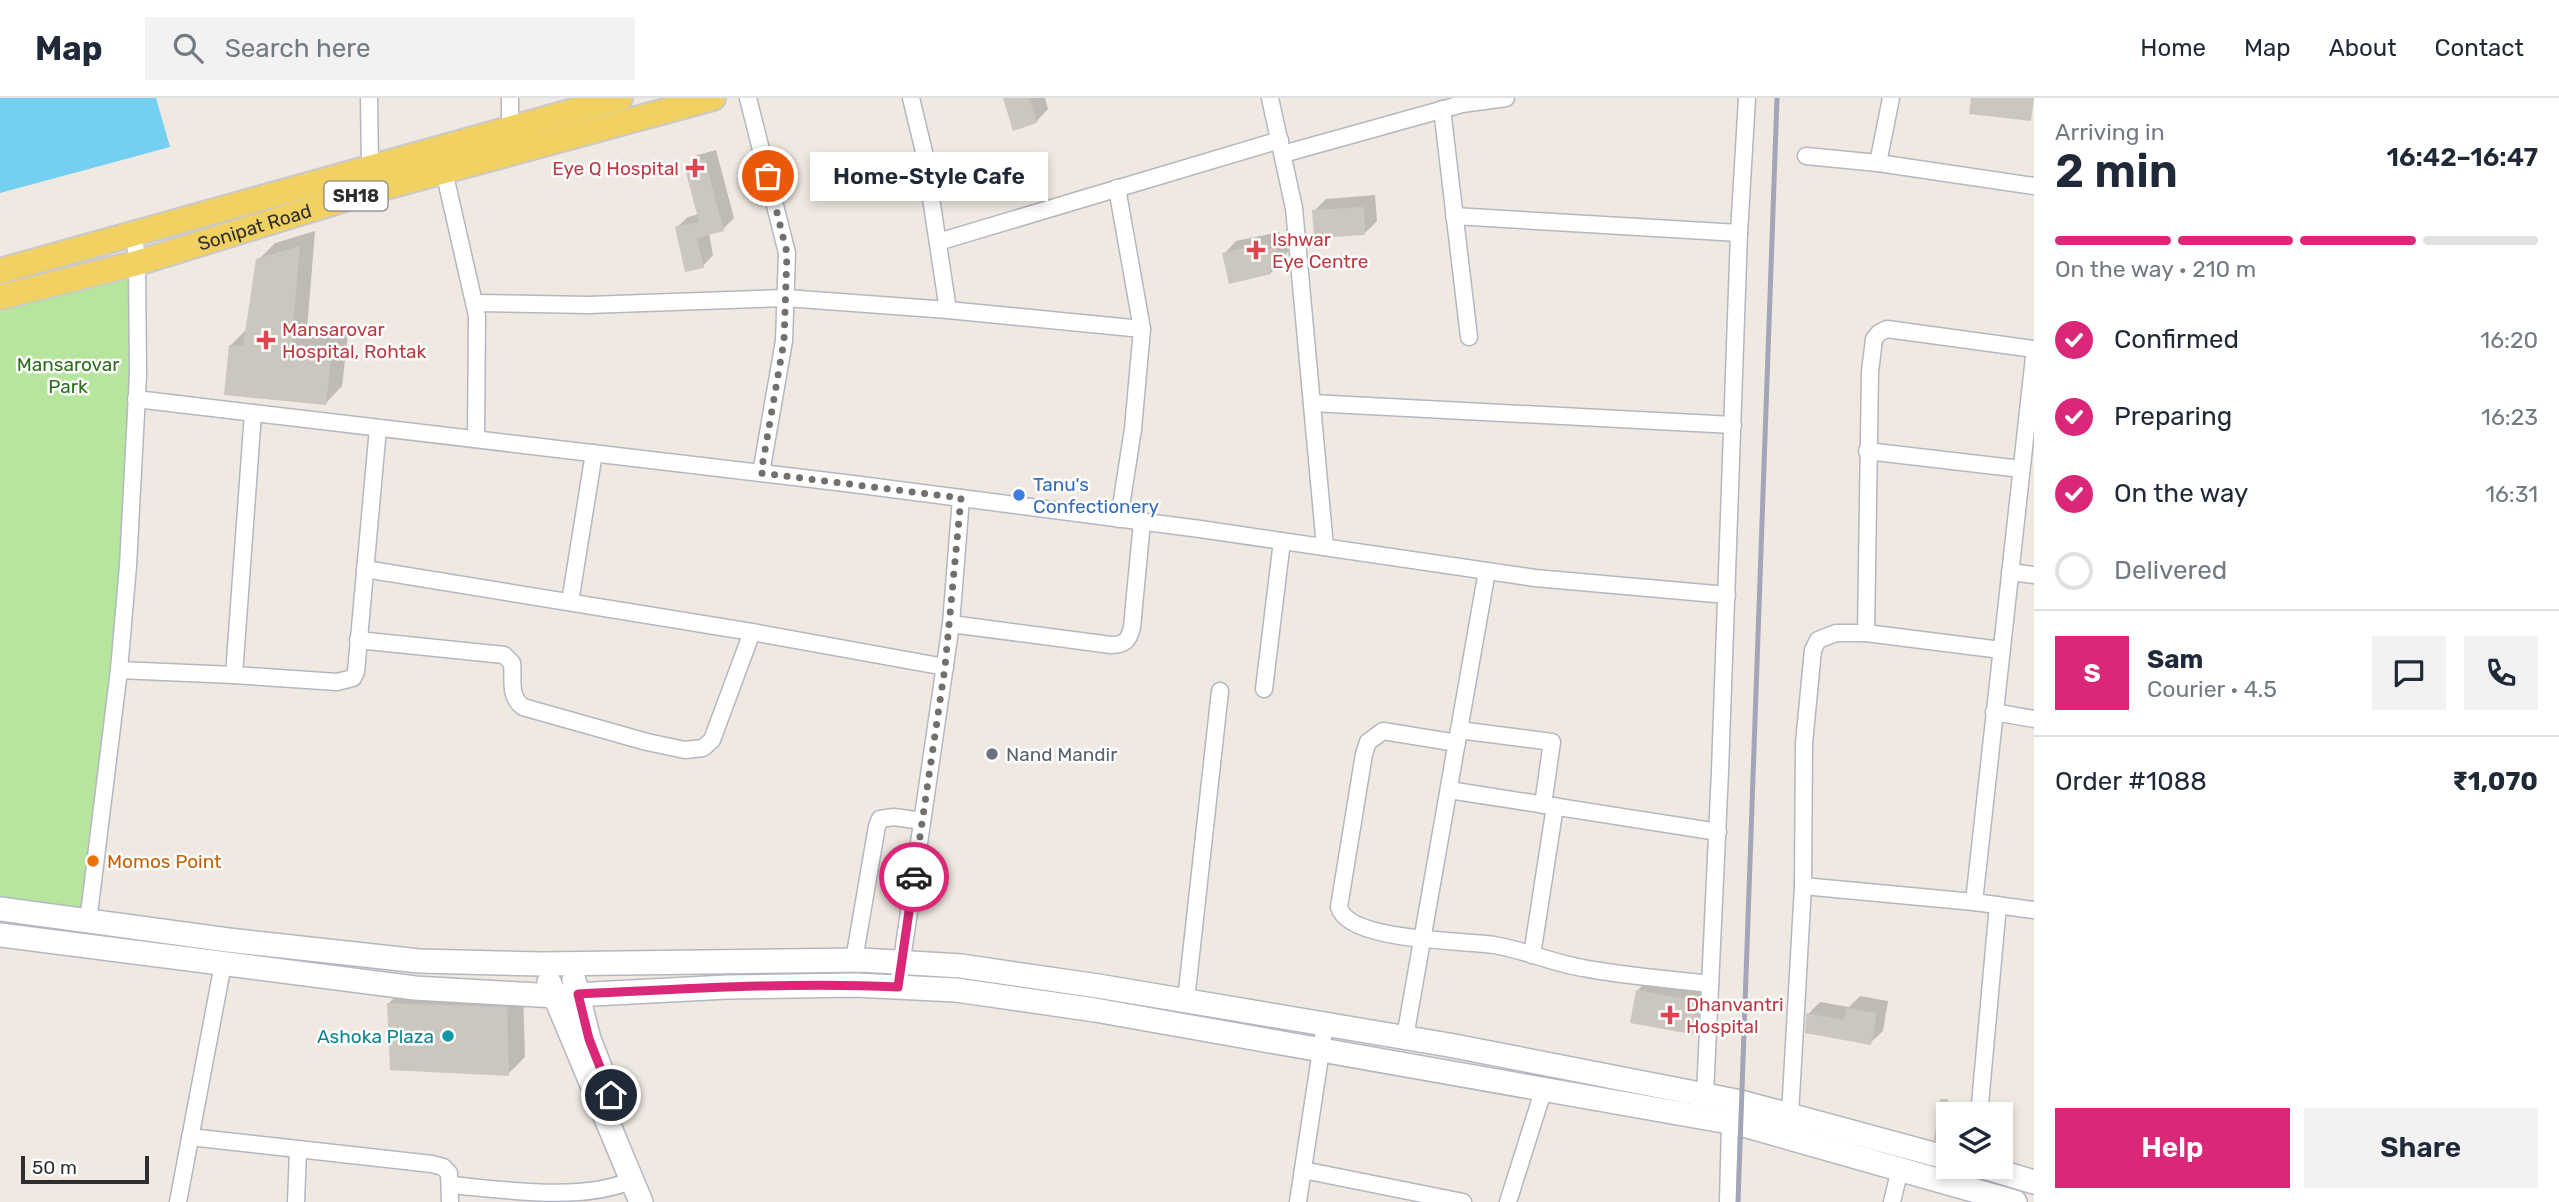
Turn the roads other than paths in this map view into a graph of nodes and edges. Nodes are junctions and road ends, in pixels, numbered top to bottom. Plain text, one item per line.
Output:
1 (369, 98) edge
2 (510, 98) edge
3 (620, 98) edge
4 (713, 98) edge
5 (748, 98) edge
6 (911, 98) edge
7 (1270, 98) edge
8 (1506, 98) edge
9 (1747, 98) edge
10 (1891, 98) edge
11 (1442, 109) junction
12 (510, 128) junction
13 (1281, 147) junction
14 (1806, 156) dead end
15 (1878, 163) junction
16 (370, 167) junction
17 (444, 171) junction
18 (2034, 186) edge
19 (1117, 188) junction
20 (1454, 216) junction
21 (134, 233) junction
22 (1739, 233) junction
23 (938, 242) junction
24 (137, 263) junction
25 (0, 271) edge
26 (0, 297) edge
27 (786, 298) junction
28 (475, 303) junction
29 (948, 310) junction
30 (1142, 329) junction
31 (1469, 337) dead end
32 (2034, 349) edge
33 (2034, 357) edge
34 (2031, 397) edge
35 (136, 399) junction
36 (1312, 403) junction
37 (253, 412) junction
38 (1733, 425) junction
39 (378, 428) junction
40 (476, 439) junction
41 (1867, 451) junction
42 (594, 453) junction
43 (2021, 469) junction
44 (761, 473) junction
45 (961, 498) junction
46 (1119, 519) junction
47 (1142, 522) junction
48 (1282, 541) junction
49 (1325, 547) junction
50 (365, 569) junction
51 (1488, 571) junction
52 (2010, 572) junction
53 (2034, 575) edge
54 (1727, 595) junction
55 (570, 602) junction
56 (951, 624) junction
57 (752, 632) junction
58 (1866, 633) junction
59 (359, 639) junction
60 (2001, 650) junction
61 (945, 667) junction
62 (119, 670) junction
63 (234, 675) junction
64 (1264, 689) dead end
65 (1220, 691) dead end
66 (1994, 712) junction
67 (2034, 719) edge
68 (1458, 737) junction
69 (1449, 790) junction
70 (1549, 806) junction
71 (922, 821) junction
72 (1718, 832) junction
73 (1802, 886) junction
74 (1973, 902) junction
75 (1998, 905) junction
76 (0, 909) edge
77 (2034, 910) edge
78 (88, 922) junction
79 (0, 935) edge
80 (1423, 940) junction
81 (1532, 955) junction
82 (854, 960) junction
83 (902, 962) junction
84 (569, 963) junction
85 (223, 964) junction
86 (541, 964) junction
87 (1028, 976) junction
88 (1710, 984) junction
89 (898, 987) junction
90 (566, 995) junction
91 (1024, 1000) junction
92 (1186, 1000) junction
93 (1325, 1024) junction
94 (1405, 1037) junction
95 (1321, 1049) junction
96 (1544, 1088) junction
97 (1705, 1095) junction
98 (1980, 1102) edge
99 (1790, 1115) junction
100 (1730, 1122) junction
101 (190, 1137) junction
102 (298, 1150) junction
103 (1936, 1155) edge
104 (1900, 1169) junction
105 (1303, 1170) junction
106 (2013, 1176) edge
107 (632, 1180) junction
108 (2034, 1182) edge
109 (451, 1185) junction
110 (178, 1202) edge
111 (296, 1202) edge
112 (450, 1202) edge
113 (641, 1202) edge
114 (654, 1202) edge
115 (1298, 1202) edge
116 (1463, 1202) edge
117 (1508, 1202) edge
118 (1728, 1202) edge
119 (1892, 1202) edge
120 (2015, 1202) edge

1 - 16 street
2 - 12 street
3 - 12 main road, Sonipat Road / SH18
4 - 17 main road, Sonipat Road / SH18
5 - 27 street
6 - 23 street
7 - 13 street
8 - 11 street
9 - 22 street
10 - 15 street
11 - 13 street
11 - 20 street
12 - 16 main road, Sonipat Road / SH18
13 - 19 street
13 - 36 street
14 - 15 street
15 - 18 street
16 - 21 main road, Sonipat Road / SH18
17 - 24 main road, Sonipat Road / SH18
17 - 28 street
19 - 23 street
19 - 30 street
20 - 22 street
20 - 31 street
21 - 24 street
21 - 25 main road, Sonipat Road / SH18
22 - 38 street
23 - 29 street
24 - 26 main road, Sonipat Road / SH18
24 - 35 street
27 - 28 street
27 - 29 street
27 - 44 street
28 - 40 street
29 - 30 street
30 - 46 street
32 - 41 street
33 - 34 street
34 - 43 street
35 - 37 street
35 - 62 street
36 - 38 street
36 - 49 street
37 - 39 street
37 - 63 street
38 - 54 street
39 - 40 street
39 - 50 street
40 - 42 street
41 - 43 street
41 - 58 street
42 - 44 street
42 - 55 street
43 - 52 street
44 - 45 street
45 - 46 street
45 - 56 street
46 - 47 street
47 - 48 street
47 - 56 street
48 - 49 street
48 - 64 street
49 - 51 street
50 - 55 street
50 - 59 street
51 - 54 street
51 - 68 street
52 - 53 street
52 - 60 street
54 - 72 street
55 - 57 street
56 - 61 street
57 - 59 street
57 - 61 street
58 - 60 street
58 - 73 street
59 - 63 street
60 - 66 street
61 - 71 street
62 - 63 street
62 - 78 street
65 - 92 street
66 - 67 street
66 - 74 street
68 - 69 street
68 - 70 street
68 - 80 street
69 - 70 street
69 - 80 street
70 - 72 street
70 - 81 street
71 - 82 street
71 - 83 street
72 - 88 street
73 - 74 street
73 - 99 street
74 - 75 street
75 - 77 street
75 - 98 street
76 - 78 main road
78 - 86 main road
79 - 85 main road
80 - 81 street
80 - 94 street
81 - 88 street
82 - 83 main road
82 - 84 main road
83 - 87 main road
83 - 89 street
84 - 86 main road
84 - 90 main road
85 - 90 main road
85 - 101 street
86 - 90 main road
87 - 91 main road
87 - 92 main road
88 - 97 street
89 - 90 main road
89 - 91 main road
90 - 107 main road
90 - 114 main road
91 - 95 main road
92 - 93 main road
93 - 94 main road
93 - 95 street
94 - 97 main road
95 - 96 main road
95 - 105 street
96 - 100 main road
96 - 117 street
97 - 99 main road
99 - 103 main road
100 - 104 main road
100 - 118 street
101 - 102 street
101 - 110 street
102 - 109 street
102 - 111 street
104 - 119 street
104 - 120 main road
105 - 115 street
105 - 116 street
106 - 108 main road
107 - 109 street
107 - 113 main road
109 - 112 street

